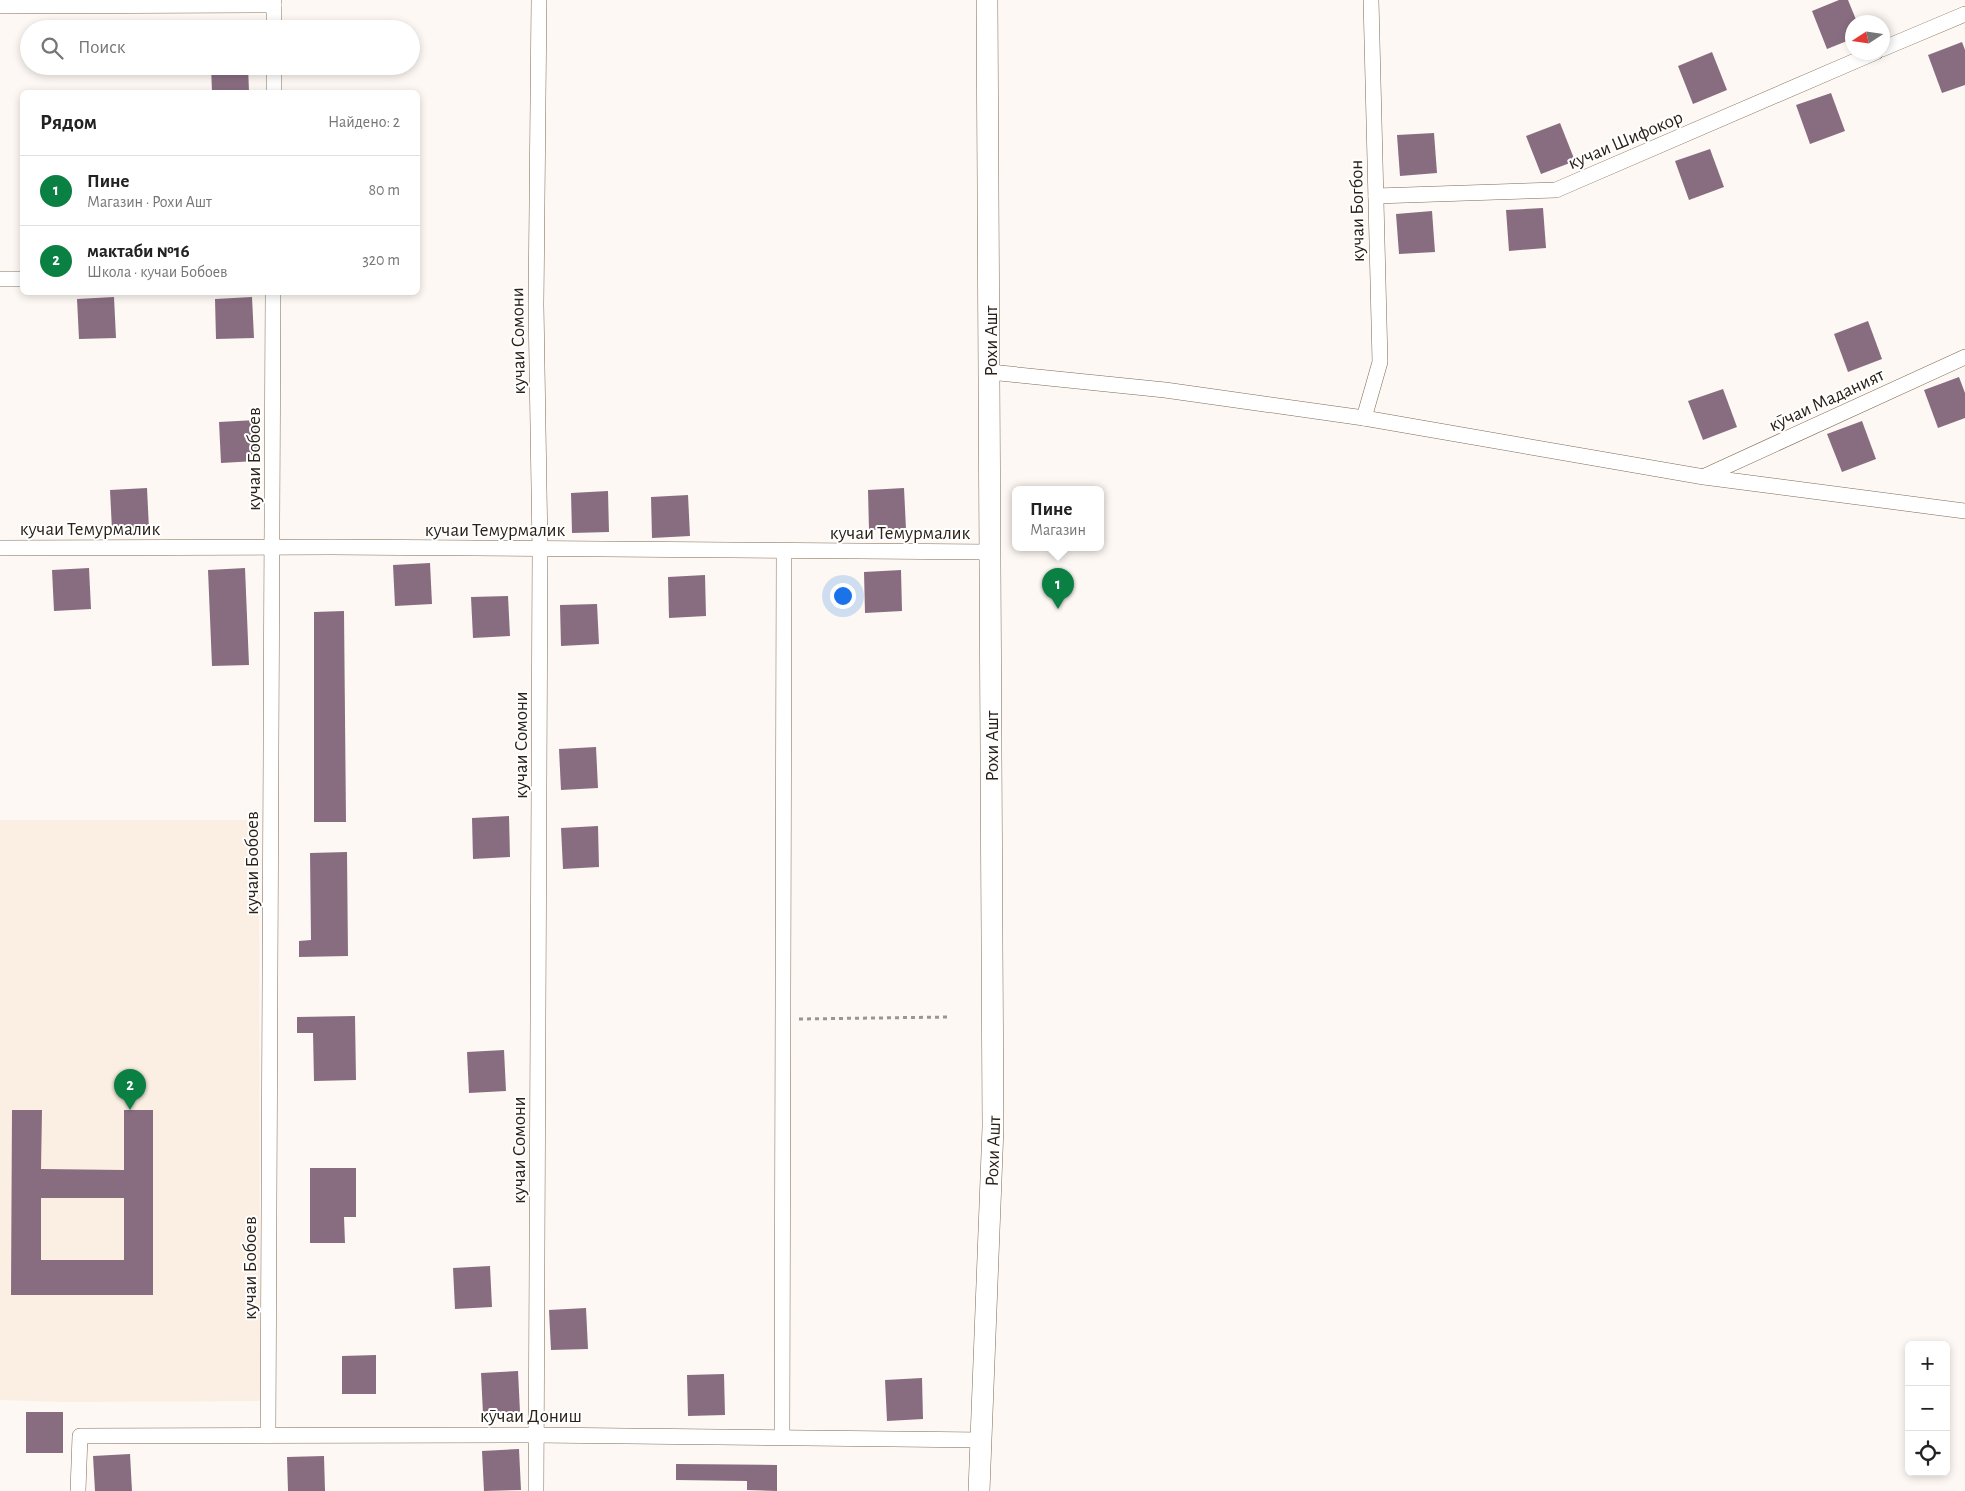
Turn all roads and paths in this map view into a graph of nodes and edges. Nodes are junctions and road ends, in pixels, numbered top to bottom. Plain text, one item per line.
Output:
1 (539, 0) edge
2 (988, 0) edge
3 (1372, 0) edge
4 (274, 3) edge
5 (0, 6) edge
6 (1965, 14) edge
7 (274, 20) edge
8 (1890, 47) edge
9 (1857, 60) edge
10 (274, 75) edge
11 (274, 90) edge
12 (1376, 196) junction
13 (0, 280) edge
14 (20, 280) edge
15 (273, 295) edge
16 (1965, 357) edge
17 (990, 372) junction
18 (1364, 418) junction
19 (1704, 477) junction
20 (1965, 511) edge
21 (0, 548) edge
22 (273, 548) junction
23 (540, 549) junction
24 (784, 551) junction
25 (990, 552) junction
26 (950, 1017) dead end
27 (783, 1019) junction
28 (268, 1435) junction
29 (536, 1435) junction
30 (782, 1438) junction
31 (982, 1440) junction
32 (78, 1491) edge
33 (536, 1491) edge
34 (979, 1491) edge

1 - 23 street, кучаи Сомони
2 - 17 main road, Рохи Ашт
3 - 12 street, кучаи Богбон
4 - 5 street
4 - 7 street
6 - 8 street
9 - 12 street, кучаи Шифокор
10 - 11 street
12 - 18 street, кучаи Богбон
13 - 14 street
15 - 22 street, кучаи Бобоев
16 - 19 street, кӯчаи Маданият
17 - 18 street
17 - 25 main road, Рохи Ашт
18 - 19 street
19 - 20 street
21 - 22 street, кучаи Темурмалик
22 - 23 street, кучаи Темурмалик
22 - 28 street, кучаи Бобоев
23 - 24 street, кучаи Темурмалик
23 - 29 street, кучаи Сомони
24 - 25 street, кучаи Темурмалик
24 - 27 street
25 - 31 main road, Рохи Ашт
26 - 27 path
27 - 30 street
28 - 29 street, кӯчаи Дониш
28 - 32 street, кӯчаи Дониш
29 - 30 street, кӯчаи Дониш
29 - 33 street, кучаи Сомони
30 - 31 street, кӯчаи Дониш
31 - 34 main road, Рохи Ашт

